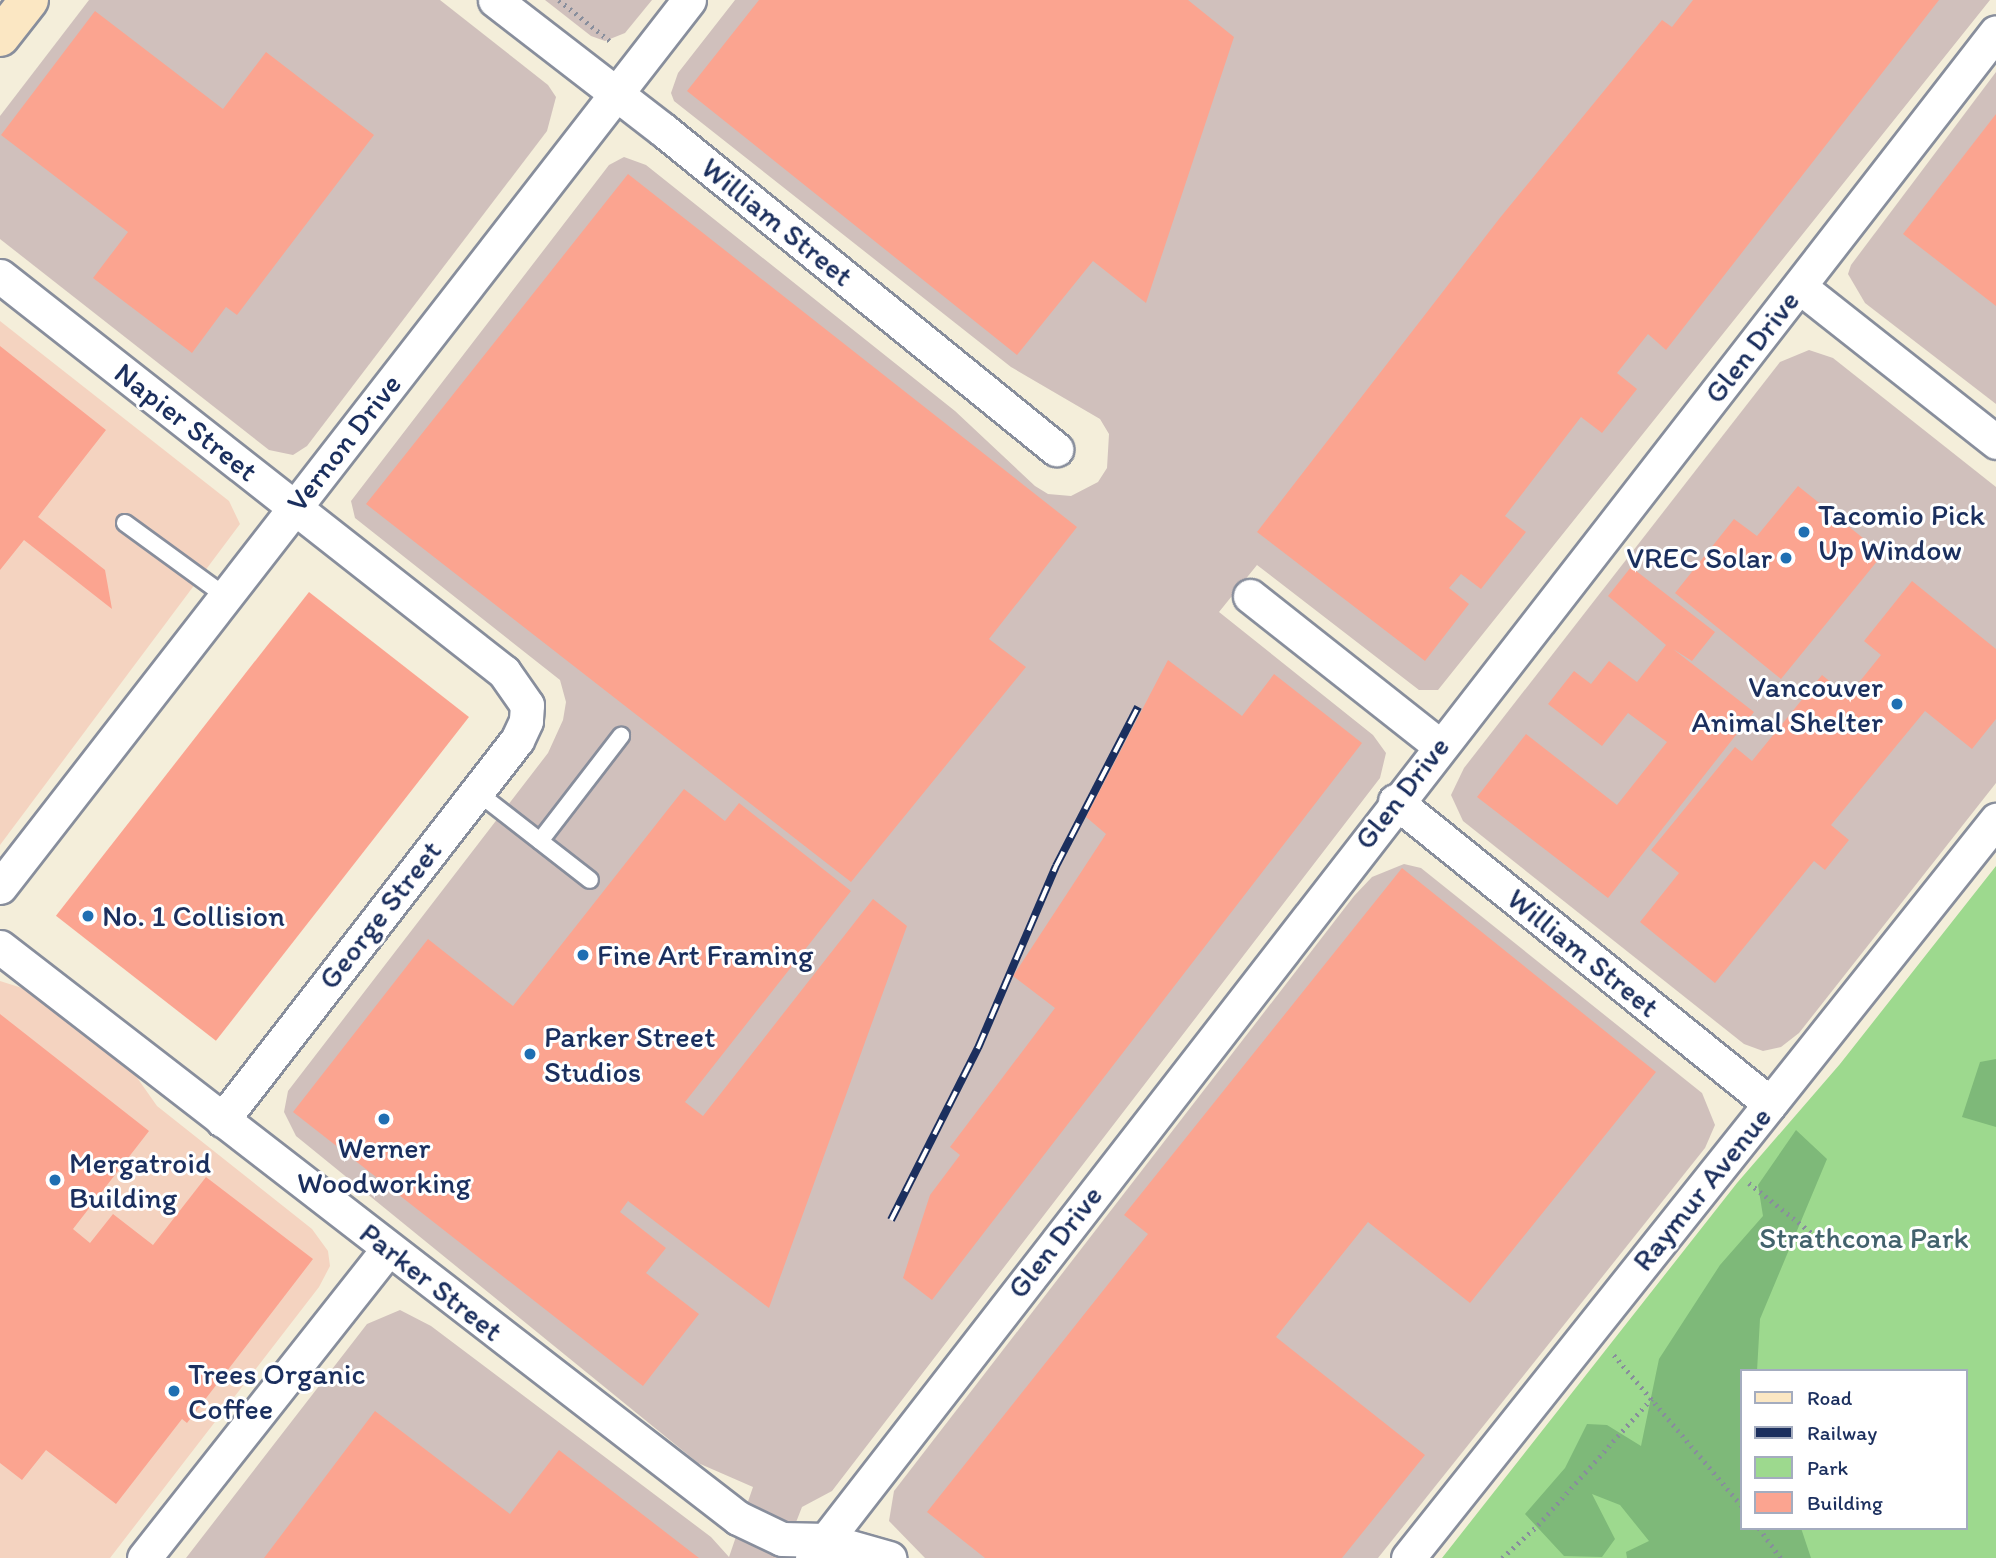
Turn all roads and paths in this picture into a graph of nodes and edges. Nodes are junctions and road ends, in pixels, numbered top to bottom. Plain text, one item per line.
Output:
1 (29, 0) edge
2 (495, 0) edge
3 (559, 0) edge
4 (689, 0) edge
5 (1996, 32) edge
6 (0, 37) edge
7 (610, 41) dead end
8 (616, 94) junction
9 (0, 276) edge
10 (1800, 287) junction
11 (1996, 442) edge
12 (1056, 449) dead end
13 (294, 507) junction
14 (125, 523) dead end
15 (225, 596) junction
16 (1250, 596) dead end
17 (527, 705) joint
18 (621, 736) dead end
19 (1439, 745) junction
20 (477, 792) junction
21 (1395, 801) junction
22 (1996, 820) edge
23 (540, 841) junction
24 (590, 880) dead end
25 (0, 887) edge
26 (0, 947) edge
27 (1770, 1104) junction
28 (222, 1120) junction
29 (1723, 1163) junction
30 (1822, 1241) dead end
31 (388, 1249) junction
32 (1591, 1329) junction
33 (1651, 1398) junction
34 (1741, 1505) edge
35 (1760, 1530) edge
36 (819, 1549) edge
37 (144, 1558) edge
38 (889, 1558) edge
39 (1408, 1558) edge
40 (1502, 1558) edge
41 (1781, 1558) edge

1 - 6 main road
2 - 8 street, William Street
3 - 7 path
4 - 8 street, Vernon Drive
5 - 10 street, Glen Drive
8 - 12 street, William Street
8 - 13 street, Vernon Drive
9 - 13 street, Napier Street
10 - 11 street
10 - 19 street, Glen Drive
13 - 15 street, Vernon Drive
13 - 17 street, Napier Street
14 - 15 lane
15 - 25 street, Vernon Drive
16 - 19 street
17 - 20 street, George Street
18 - 23 lane
19 - 21 street, Glen Drive
20 - 23 lane
20 - 28 street, George Street
21 - 27 street, William Street
21 - 36 street, Glen Drive
22 - 27 street, Raymur Avenue
23 - 24 lane
26 - 28 street, Parker Street
27 - 29 street, Raymur Avenue
28 - 31 street, Parker Street
29 - 30 path
29 - 32 street, Raymur Avenue
31 - 36 street, Parker Street
31 - 37 street
32 - 33 path
32 - 39 street, Raymur Avenue
33 - 34 path
33 - 40 path
35 - 41 path
36 - 38 street, Parker Street

